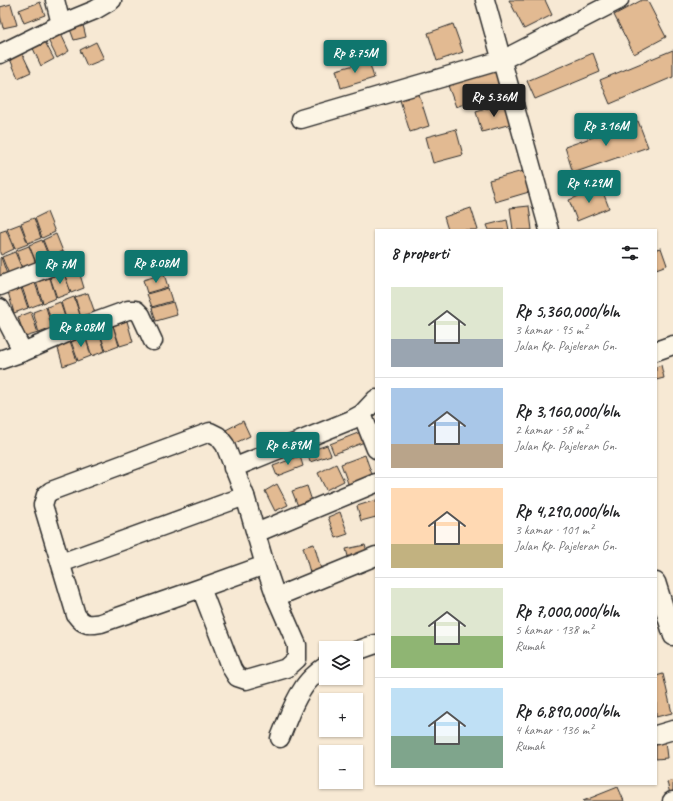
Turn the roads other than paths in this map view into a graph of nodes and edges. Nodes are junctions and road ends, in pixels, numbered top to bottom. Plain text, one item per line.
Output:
1 (54, 0) edge
2 (112, 0) edge
3 (485, 0) edge
4 (619, 0) edge
5 (598, 5) edge
6 (61, 24) junction
7 (0, 54) edge
8 (502, 60) junction
9 (300, 118) dead end
10 (549, 229) edge
11 (62, 262) dead end
12 (0, 286) edge
13 (0, 308) edge
14 (153, 341) dead end
15 (673, 345) edge
16 (657, 351) edge
17 (23, 352) junction
18 (0, 360) edge
19 (375, 400) edge
20 (362, 414) junction
21 (374, 437) edge
22 (233, 468) junction
23 (375, 483) edge
24 (245, 496) junction
25 (256, 533) junction
26 (375, 556) edge
27 (60, 563) junction
28 (265, 565) junction
29 (657, 585) edge
30 (201, 588) junction
31 (276, 597) junction
32 (673, 636) edge
33 (375, 644) edge
34 (363, 649) edge
35 (319, 671) edge
36 (673, 730) edge
37 (657, 735) edge
38 (280, 738) dead end

1 - 6 street
2 - 6 street
3 - 8 street
4 - 5 street
5 - 8 street
6 - 7 street
8 - 9 street
8 - 10 street
11 - 12 street
13 - 17 street
14 - 17 street
15 - 16 street
17 - 18 street
19 - 20 street
20 - 21 street
20 - 22 street
22 - 24 street
22 - 27 street
23 - 25 street
24 - 25 street
24 - 27 street
25 - 28 street
26 - 31 street
27 - 30 street
28 - 30 street
28 - 31 street
29 - 32 street
30 - 31 street
33 - 34 street
35 - 38 street
36 - 37 street

